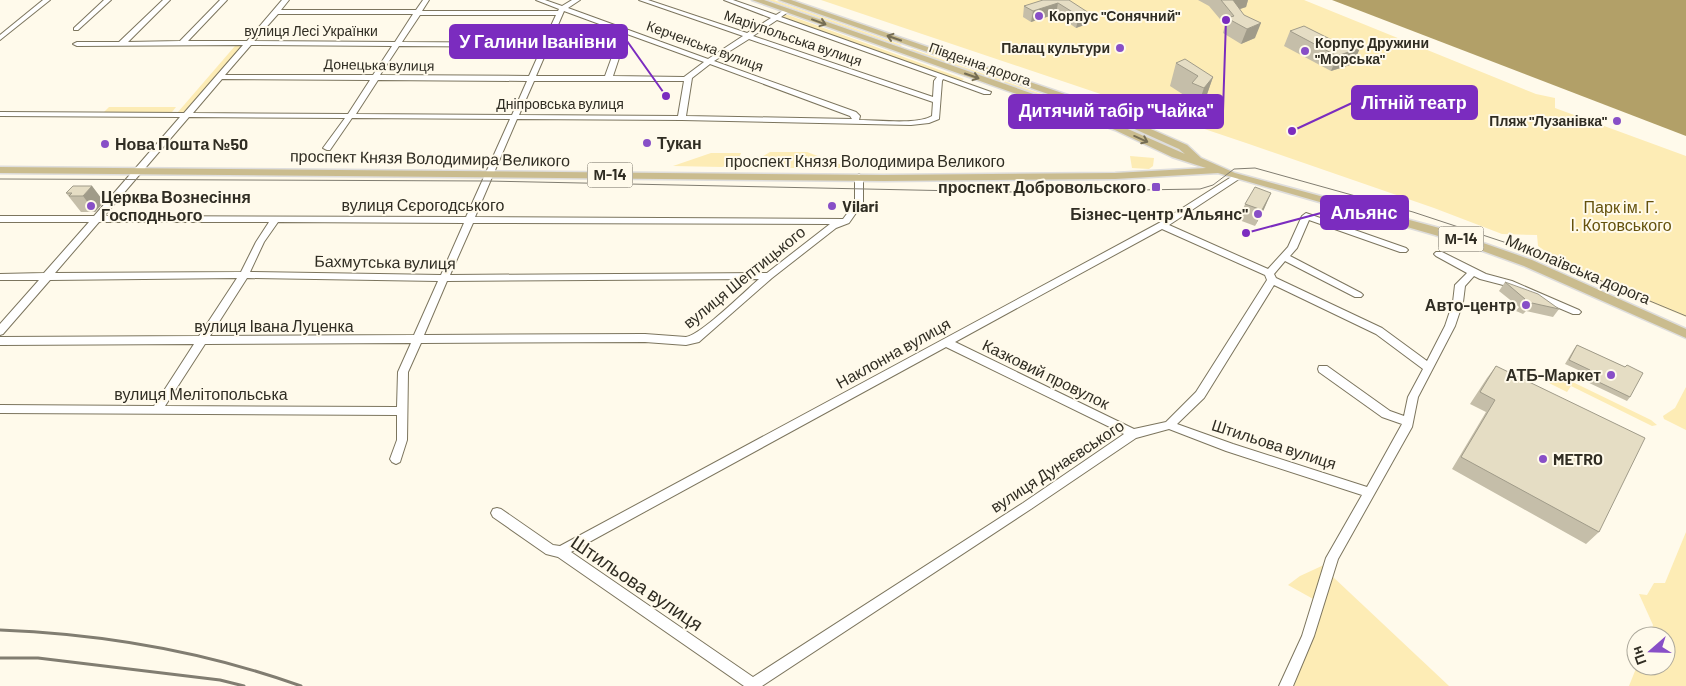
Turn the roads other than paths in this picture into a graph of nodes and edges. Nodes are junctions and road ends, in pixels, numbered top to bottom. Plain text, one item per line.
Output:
1 (48, 0) edge
2 (108, 0) edge
3 (167, 0) edge
4 (224, 0) edge
5 (286, 0) edge
6 (426, 0) edge
7 (539, 0) edge
8 (577, 0) edge
9 (642, 0) edge
10 (727, 0) edge
11 (756, 0) edge
12 (782, 0) edge
13 (561, 11) junction
14 (786, 11) junction
15 (276, 12) junction
16 (417, 13) junction
17 (776, 18) junction
18 (76, 28) dead end
19 (625, 30) junction
20 (747, 36) junction
21 (0, 38) edge
22 (77, 44) dead end
23 (121, 44) junction
24 (181, 44) junction
25 (248, 44) junction
26 (398, 44) junction
27 (546, 45) junction
28 (913, 45) junction
29 (903, 52) junction
30 (710, 61) junction
31 (219, 76) junction
32 (942, 76) junction
33 (375, 77) junction
34 (532, 78) junction
35 (608, 79) junction
36 (688, 79) junction
37 (987, 92) dead end
38 (936, 100) junction
39 (0, 114) edge
40 (188, 114) junction
41 (351, 115) junction
42 (516, 117) junction
43 (682, 118) junction
44 (855, 122) junction
45 (327, 148) dead end
46 (1197, 160) junction
47 (0, 170) edge
48 (140, 170) junction
49 (1219, 170) junction
50 (491, 174) junction
51 (1236, 177) junction
52 (859, 178) junction
53 (0, 219) edge
54 (97, 219) junction
55 (275, 220) junction
56 (470, 220) junction
57 (846, 221) junction
58 (1162, 225) junction
59 (1403, 250) dead end
60 (1439, 254) dead end
61 (1285, 257) junction
62 (1473, 272) junction
63 (46, 276) junction
64 (244, 276) junction
65 (769, 276) junction
66 (0, 277) edge
67 (1270, 277) junction
68 (444, 278) junction
69 (1358, 295) dead end
70 (1576, 312) dead end
71 (0, 331) edge
72 (1686, 334) edge
73 (549, 339) joint
74 (417, 340) junction
75 (0, 341) edge
76 (201, 341) junction
77 (945, 342) junction
78 (1429, 368) junction
79 (1324, 369) dead end
80 (0, 409) edge
81 (157, 410) junction
82 (402, 411) junction
83 (1408, 422) junction
84 (1169, 425) junction
85 (1133, 434) junction
86 (396, 459) dead end
87 (1369, 492) junction
88 (497, 513) dead end
89 (561, 552) junction
90 (754, 685) edge
91 (1286, 686) edge

1 - 21 street
2 - 18 street
3 - 23 street
4 - 24 street
5 - 15 street
6 - 16 street
7 - 13 street, Керченська вулиця
8 - 13 street
9 - 20 street, Маріупольська вулиця
10 - 17 street
11 - 14 main road, Південна дорога
28 -> 12 main road, Південна дорога
13 - 16 street
13 - 19 street, Керченська вулиця
13 - 27 street
14 - 17 street
14 -> 29 main road, Південна дорога
15 - 16 street
15 - 25 street
16 - 26 street
17 - 20 street
17 - 32 street
19 - 30 street, Керченська вулиця
19 - 35 street
20 - 30 street
20 - 38 street, Маріупольська вулиця
22 - 23 street, вулиця Лесі Українки
23 - 24 street, вулиця Лесі Українки
24 - 25 street, вулиця Лесі Українки
25 - 26 street, вулиця Лесі Українки
25 - 31 street
26 - 27 street, вулиця Лесі Українки
26 - 33 street
27 - 34 street
28 - 29 main road
28 - 46 main road, Південна дорога
29 -> 46 main road, Південна дорога
30 - 36 street
30 - 44 street, Керченська вулиця
31 - 33 street, Донецька вулиця
31 - 40 street
32 - 37 street
32 - 38 street
33 - 34 street, Донецька вулиця
33 - 41 street
34 - 35 street, Донецька вулиця
34 - 42 street
35 - 36 street, Донецька вулиця
36 - 43 street
38 - 44 street, Дніпровська вулиця
39 - 40 street, Дніпровська вулиця
40 - 41 street, Дніпровська вулиця
40 - 48 street
41 - 42 street, Дніпровська вулиця
41 - 45 street
42 - 43 street, Дніпровська вулиця
42 - 50 street
43 - 44 street, Дніпровська вулиця
46 - 49 main road, Миколаївська дорога / М-14
47 - 48 main road, проспект Князя Володимира Великого / М-14
48 - 50 main road, проспект Князя Володимира Великого / М-14
48 - 54 street
49 - 51 main road, Миколаївська дорога / М-14
49 - 52 main road, проспект Князя Володимира Великого / М-14
50 - 52 main road, проспект Князя Володимира Великого / М-14
50 - 56 street
51 - 58 street, Наклонна вулиця
51 - 72 main road, Миколаївська дорога / М-14
52 - 57 street, вулиця Шептицького
53 - 54 street, вулиця Сєрогодського
54 - 55 street, вулиця Сєрогодського
54 - 63 street
55 - 56 street, вулиця Сєрогодського
55 - 64 street
56 - 57 street, вулиця Сєрогодського
56 - 68 street
57 - 65 street, вулиця Шептицького
58 - 67 street
58 - 77 street, Наклонна вулиця
59 - 61 street
60 - 62 street
61 - 67 street
61 - 69 street
62 - 70 street
62 - 78 street
63 - 64 street, Бахмутська вулиця
63 - 66 street, Бахмутська вулиця
63 - 71 street
64 - 68 street, Бахмутська вулиця
64 - 76 street
65 - 68 street, Бахмутська вулиця
65 - 73 street, вулиця Шептицького
67 - 78 street
67 - 84 street
68 - 74 street
73 - 74 street, вулиця Івана Луценка
74 - 76 street, вулиця Івана Луценка
74 - 82 street
75 - 76 street, вулиця Івана Луценка
76 - 81 street
77 - 85 street, Казковий провулок
77 - 89 street, Наклонна вулиця
78 - 83 street
79 - 83 street
80 - 81 street, вулиця Мелітопольська
81 - 82 street, вулиця Мелітопольська
82 - 86 street
83 - 87 street
84 - 85 street, вулиця Дунаєвського
84 - 87 street, Штильова вулиця
85 - 90 street, вулиця Дунаєвського
87 - 91 street
88 - 89 street, Штильова вулиця
89 - 90 street, Штильова вулиця

